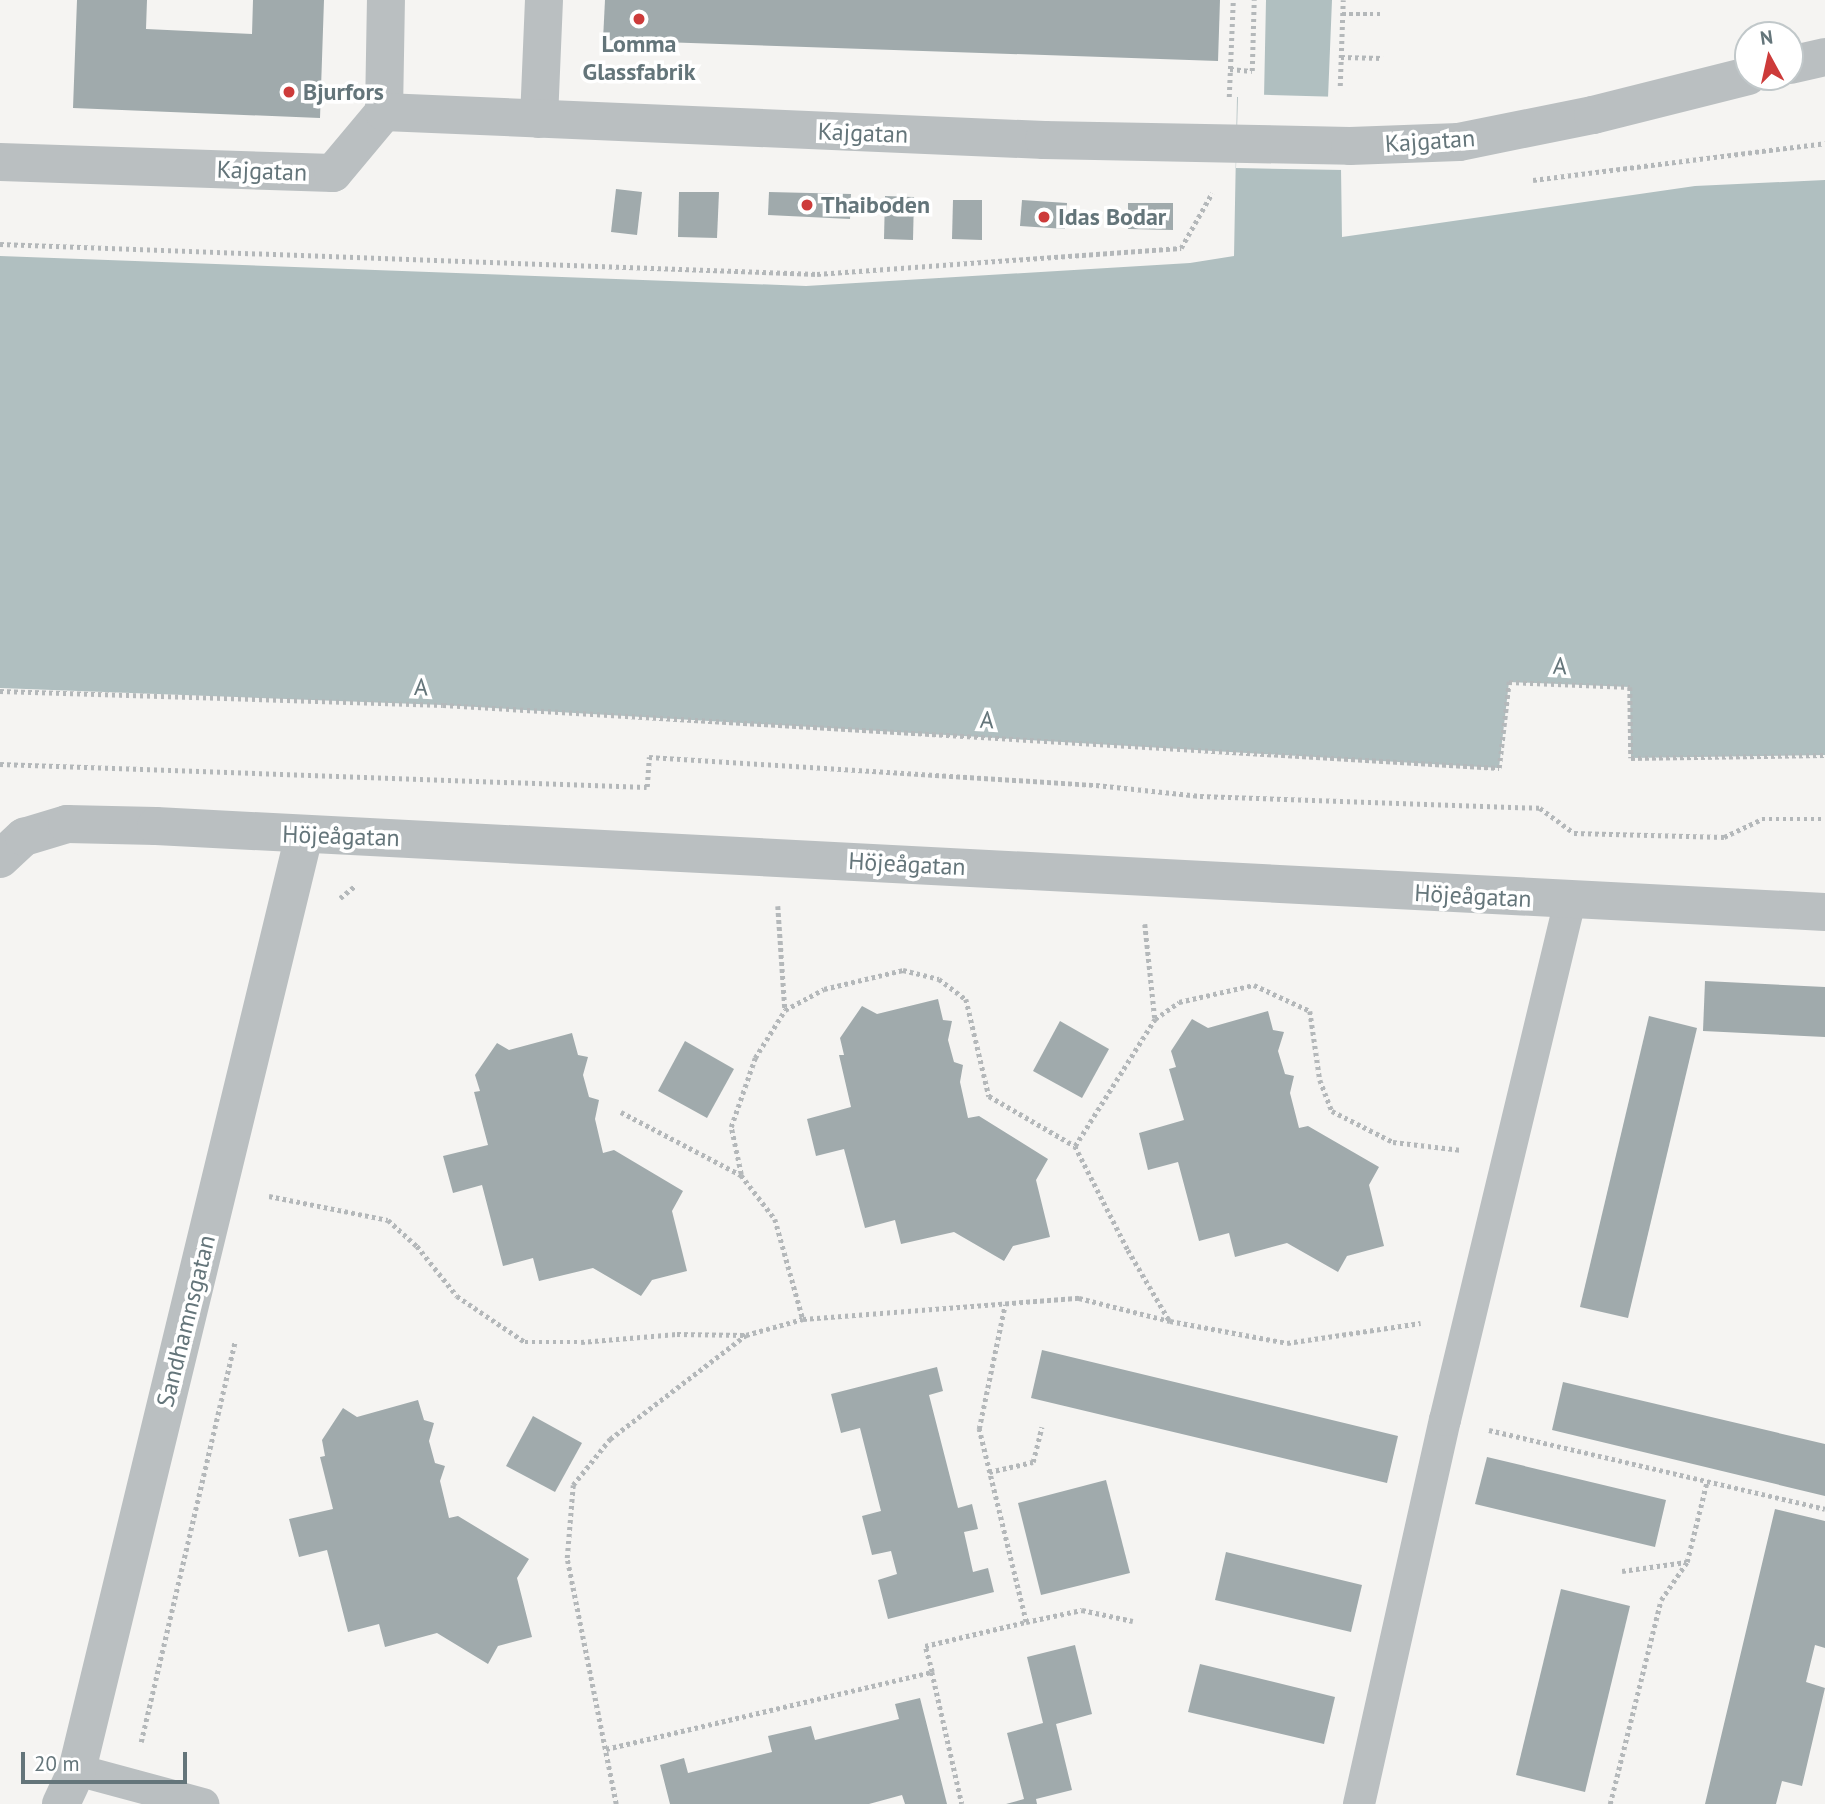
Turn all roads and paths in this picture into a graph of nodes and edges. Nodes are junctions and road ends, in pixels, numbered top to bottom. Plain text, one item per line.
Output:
1 (386, 0) edge
2 (544, 0) edge
3 (1233, 0) edge
4 (1254, 0) edge
5 (1343, 0) edge
6 (1342, 14) junction
7 (1384, 14) dead end
8 (1341, 57) junction
9 (1825, 57) edge
10 (1383, 58) dead end
11 (1804, 62) edge
12 (1230, 69) junction
13 (1734, 80) edge
14 (1340, 86) dead end
15 (1228, 102) dead end
16 (384, 111) junction
17 (539, 119) junction
18 (1825, 144) edge
19 (0, 162) edge
20 (1529, 181) dead end
21 (1223, 188) dead end
22 (0, 244) edge
23 (0, 691) edge
24 (1825, 755) edge
25 (0, 764) edge
26 (1825, 819) edge
27 (304, 835) junction
28 (0, 859) edge
29 (359, 882) dead end
30 (778, 894) dead end
31 (338, 899) dead end
32 (1570, 901) junction
33 (1144, 912) dead end
34 (1825, 912) edge
35 (785, 1010) junction
36 (1155, 1019) junction
37 (621, 1112) dead end
38 (1075, 1146) junction
39 (1508, 1155) junction
40 (741, 1175) junction
41 (272, 1183) dead end
42 (269, 1196) junction
43 (266, 1210) dead end
44 (1004, 1305) junction
45 (1470, 1316) junction
46 (803, 1319) junction
47 (1170, 1321) junction
48 (237, 1332) dead end
49 (746, 1335) junction
50 (1445, 1420) junction
51 (1042, 1427) dead end
52 (989, 1472) junction
53 (1707, 1481) junction
54 (1825, 1509) edge
55 (1687, 1562) junction
56 (1622, 1571) dead end
57 (1133, 1620) dead end
58 (1026, 1622) junction
59 (932, 1672) junction
60 (606, 1749) junction
61 (77, 1770) junction
62 (130, 1786) junction
63 (61, 1804) edge
64 (203, 1804) edge
65 (616, 1804) edge
66 (962, 1804) edge
67 (1359, 1804) edge
68 (1610, 1804) edge

1 - 16 street
2 - 17 street
3 - 12 path
4 - 12 path
5 - 6 path
6 - 7 path
6 - 8 path
8 - 10 path
8 - 14 path
9 - 11 street
12 - 15 path
13 - 17 street, Kajgatan
16 - 17 street, Kajgatan
16 - 19 street, Kajgatan
18 - 20 path
21 - 22 path
23 - 24 path, A
25 - 26 path
27 - 28 street, Höjeågatan
27 - 32 street, Höjeågatan
27 - 61 street, Sandhamnsgatan
29 - 31 path
30 - 35 path
32 - 34 street, Höjeågatan
32 - 39 lane
33 - 36 path
35 - 38 path
35 - 40 path
36 - 38 path
36 - 39 path
37 - 40 path
38 - 47 path
39 - 45 lane
40 - 46 path
41 - 42 path
42 - 43 path
42 - 49 path
44 - 46 path
44 - 47 path
44 - 52 path
45 - 47 path
45 - 50 lane
46 - 49 path
48 - 62 path
49 - 60 path
50 - 53 path
50 - 67 lane
51 - 52 path
52 - 58 path
53 - 54 path
53 - 55 path
55 - 56 path
55 - 68 path
57 - 58 path
58 - 59 path
59 - 60 path
59 - 66 path
60 - 65 path
61 - 62 lane
61 - 63 street, Sandhamnsgatan
62 - 64 lane

